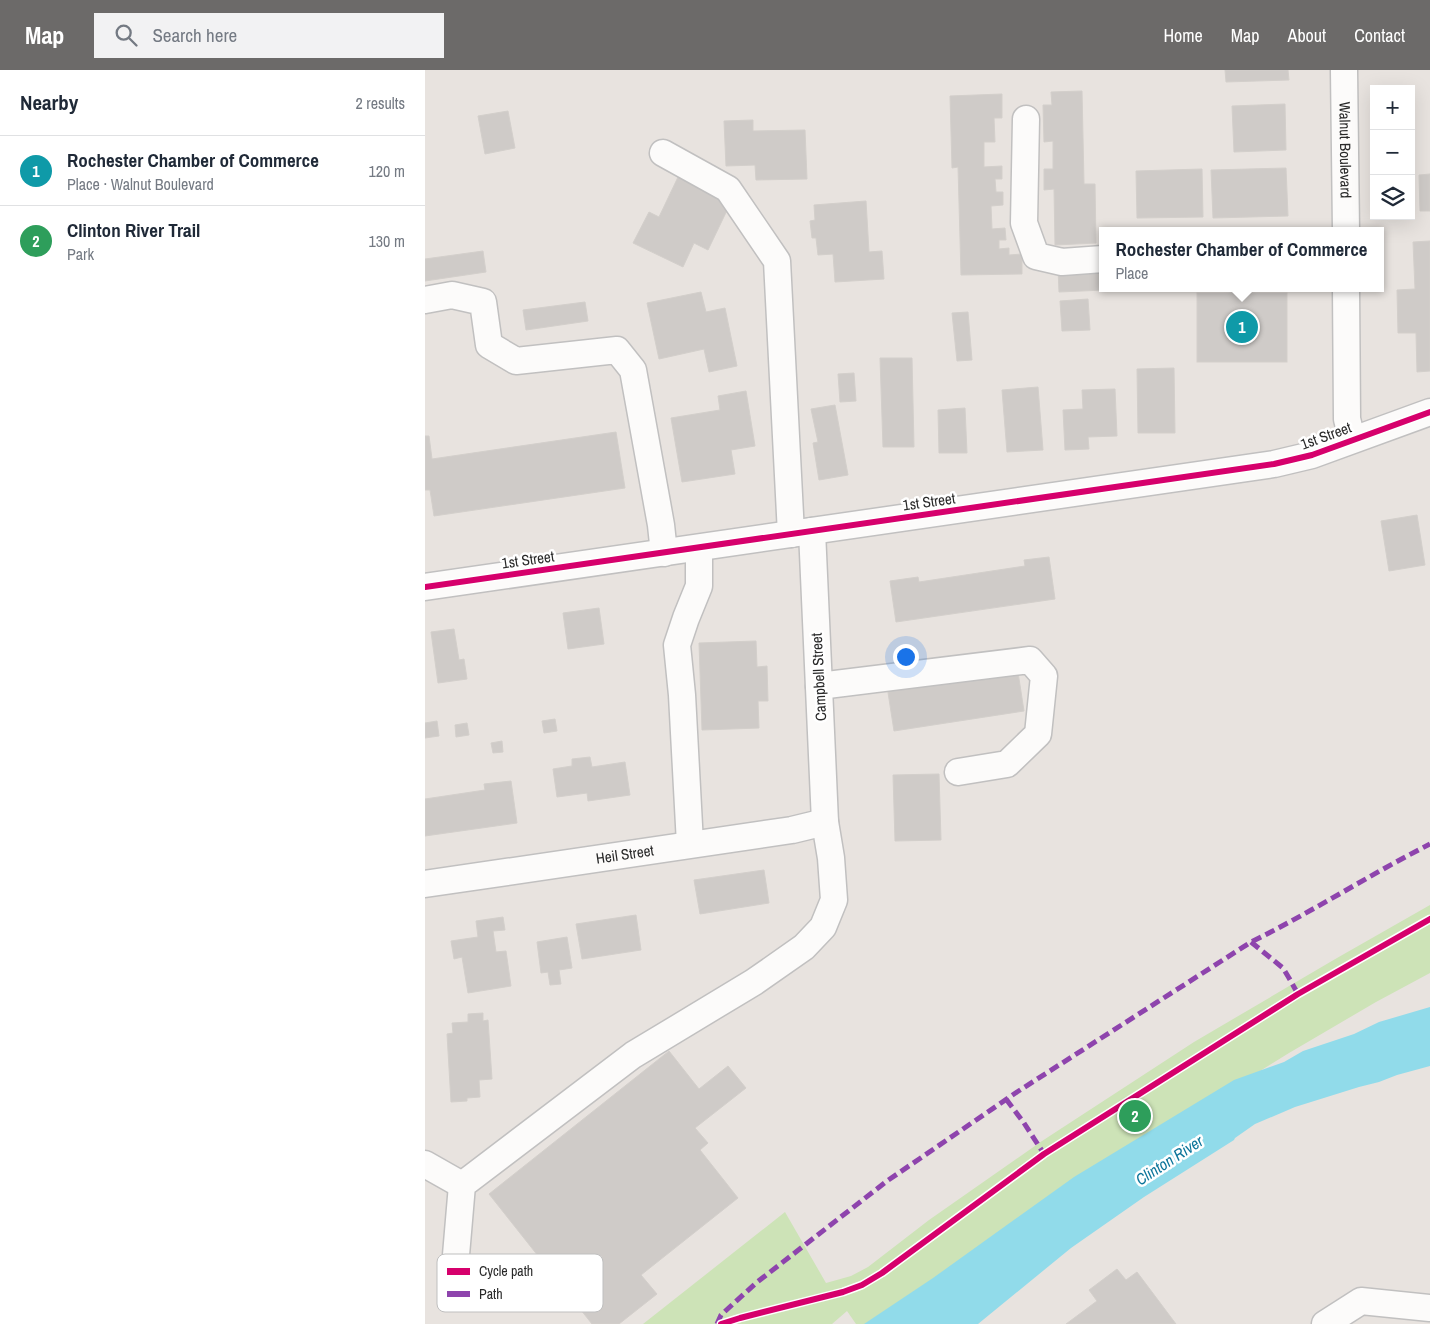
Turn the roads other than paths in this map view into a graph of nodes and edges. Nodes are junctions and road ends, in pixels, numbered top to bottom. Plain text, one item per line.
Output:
1 (1344, 70) edge
2 (1026, 119) dead end
3 (663, 153) dead end
4 (1346, 227) edge
5 (1099, 259) edge
6 (1346, 292) edge
7 (425, 300) edge
8 (1430, 412) edge
9 (1352, 439) junction
10 (802, 533) junction
11 (699, 548) junction
12 (664, 553) junction
13 (425, 587) edge
14 (819, 686) junction
15 (958, 772) dead end
16 (825, 822) junction
17 (690, 844) junction
18 (425, 884) edge
19 (438, 1178) edge
20 (456, 1254) edge
21 (1430, 1308) edge
22 (1325, 1324) edge

1 - 4 street, Walnut Boulevard
2 - 5 street
3 - 10 street, Campbell Street
6 - 9 street
7 - 12 street
8 - 9 street, 1st Street
9 - 10 street, 1st Street
10 - 11 street, 1st Street
10 - 14 street, Campbell Street
11 - 12 street, 1st Street
11 - 17 street
12 - 13 street, 1st Street
14 - 15 street
14 - 16 street, Campbell Street
16 - 17 street, Heil Street
16 - 19 street, Campbell Street
17 - 18 street, Heil Street
19 - 20 street
21 - 22 street

